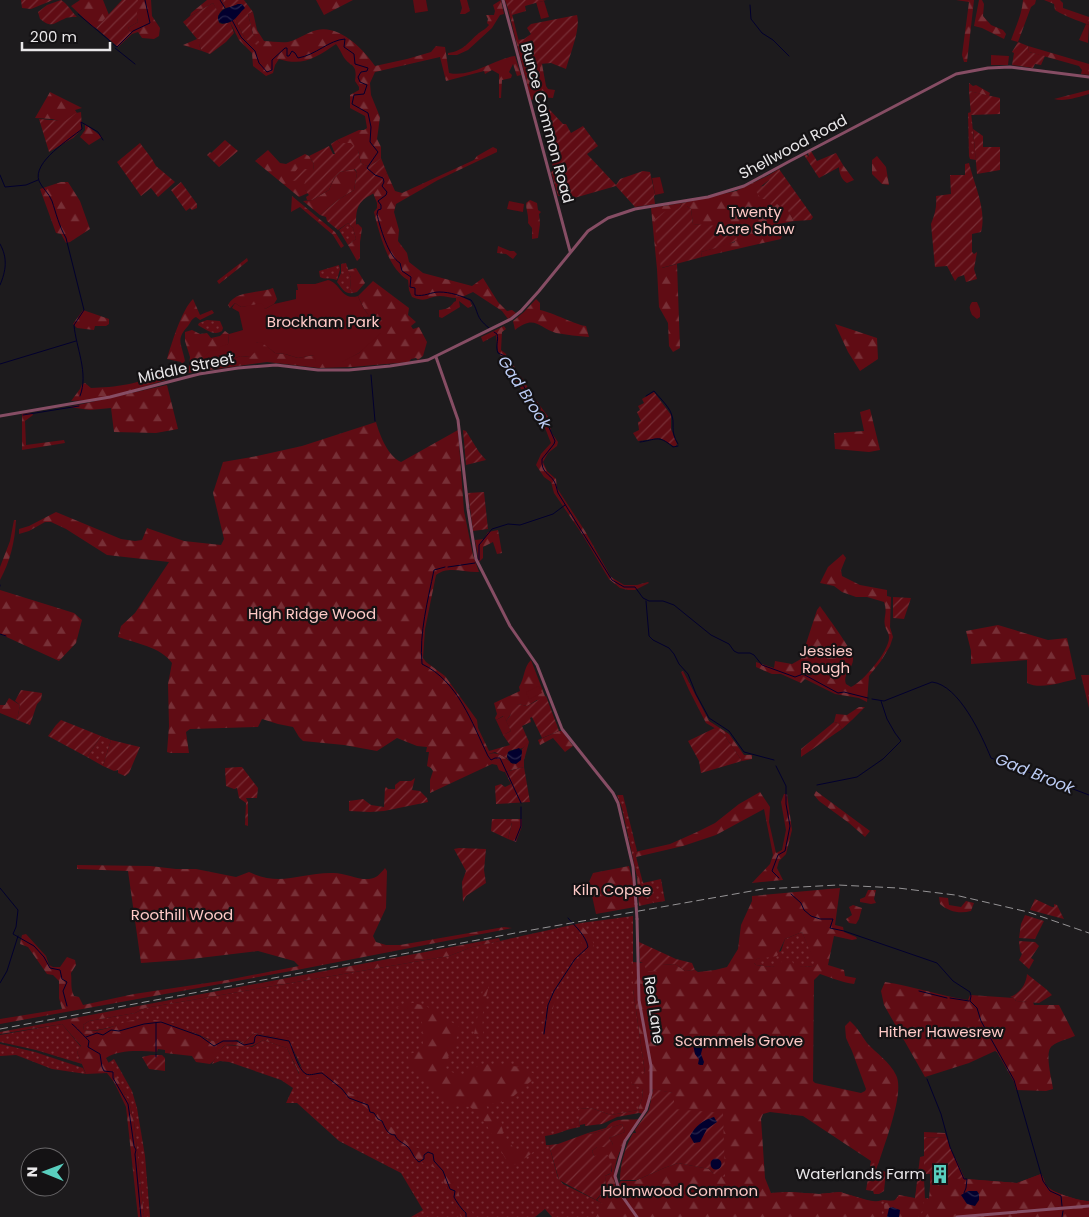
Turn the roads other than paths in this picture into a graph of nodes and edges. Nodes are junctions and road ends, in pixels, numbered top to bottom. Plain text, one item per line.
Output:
1 (503, 0) edge
2 (1089, 77) edge
3 (570, 251) junction
4 (511, 319) joint
5 (436, 357) junction
6 (0, 416) edge
7 (1089, 1206) edge
8 (637, 1217) edge
9 (957, 1217) edge

1 - 3 street, Bunce Common Road
2 - 3 street, Shellwood Road
3 - 4 street, Shellwood Road
4 - 5 street, Middle Street
5 - 6 street, Middle Street
5 - 8 street, Red Lane, bridge
7 - 9 street

